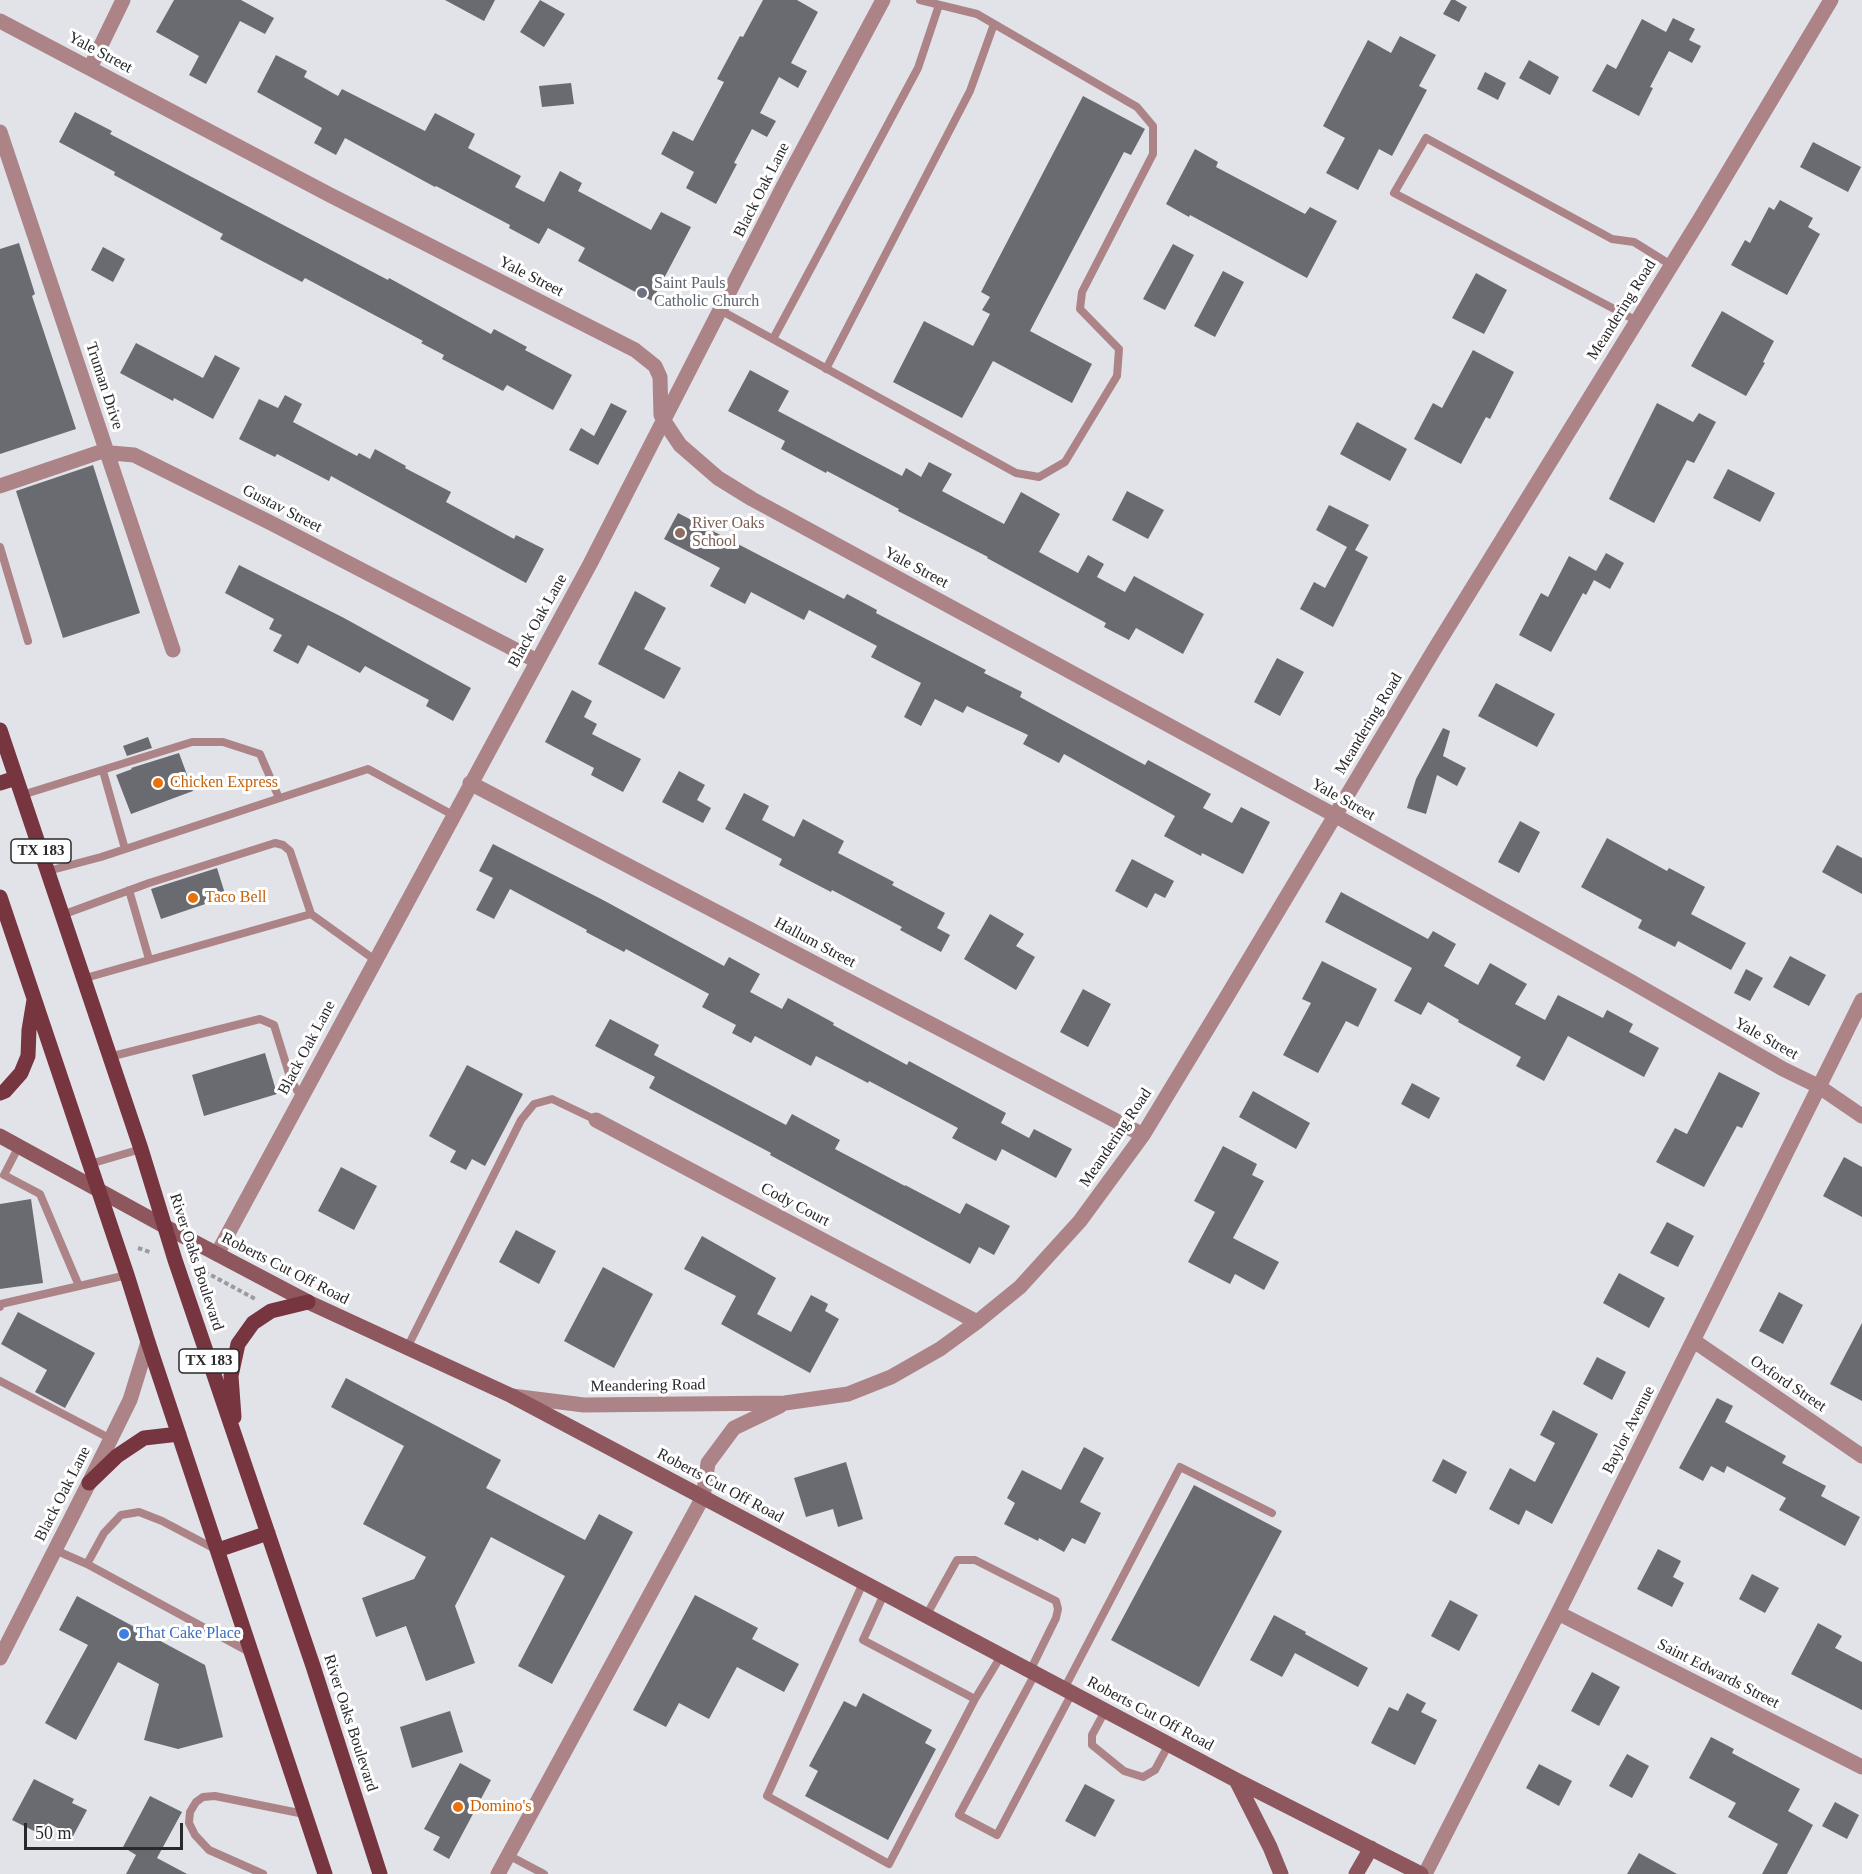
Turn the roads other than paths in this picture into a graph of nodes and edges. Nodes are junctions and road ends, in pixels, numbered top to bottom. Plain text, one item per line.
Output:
1 (123, 0) edge
2 (883, 0) edge
3 (920, 0) edge
4 (1831, 0) edge
5 (939, 5) junction
6 (0, 21) edge
7 (994, 24) junction
8 (90, 68) junction
9 (0, 132) edge
10 (1671, 265) junction
11 (720, 310) junction
12 (1637, 321) junction
13 (773, 339) junction
14 (826, 369) junction
15 (663, 422) junction
16 (107, 452) junction
17 (0, 486) edge
18 (0, 547) edge
19 (28, 641) dead end
20 (173, 650) dead end
21 (537, 661) junction
22 (0, 730) edge
23 (103, 771) junction
24 (16, 778) junction
25 (0, 783) edge
26 (470, 783) junction
27 (22, 795) junction
28 (279, 798) junction
29 (453, 815) junction
30 (1336, 816) junction
31 (125, 849) junction
32 (48, 871) junction
33 (129, 890) junction
34 (0, 897) edge
35 (310, 914) junction
36 (62, 915) junction
37 (149, 959) junction
38 (375, 960) junction
39 (82, 979) junction
40 (34, 997) junction
41 (1862, 1000) edge
42 (109, 1057) junction
43 (1818, 1086) junction
44 (0, 1093) edge
45 (301, 1097) junction
46 (1862, 1116) edge
47 (596, 1120) joint
48 (1143, 1135) junction
49 (0, 1136) edge
50 (19, 1146) junction
51 (141, 1149) junction
52 (90, 1164) junction
53 (98, 1190) junction
54 (164, 1226) junction
55 (217, 1254) junction
56 (128, 1275) junction
57 (79, 1286) junction
58 (308, 1302) junction
59 (0, 1307) edge
60 (977, 1322) junction
61 (1694, 1341) junction
62 (148, 1342) junction
63 (407, 1348) junction
64 (0, 1380) edge
65 (512, 1396) junction
66 (786, 1403) junction
67 (179, 1434) junction
68 (235, 1438) junction
69 (111, 1439) junction
70 (1862, 1456) edge
71 (89, 1483) junction
72 (704, 1497) junction
73 (1272, 1513) dead end
74 (268, 1533) junction
75 (55, 1550) junction
76 (218, 1550) junction
77 (87, 1564) junction
78 (863, 1583) junction
79 (884, 1594) junction
80 (1558, 1613) junction
81 (926, 1616) junction
82 (251, 1653) junction
83 (1001, 1656) junction
84 (0, 1658) edge
85 (1033, 1672) junction
86 (1068, 1691) junction
87 (975, 1699) junction
88 (1105, 1711) junction
89 (1168, 1744) junction
90 (1862, 1767) edge
91 (1236, 1780) junction
92 (304, 1814) junction
93 (1371, 1848) junction
94 (508, 1856) junction
95 (263, 1874) edge
96 (324, 1874) edge
97 (380, 1874) edge
98 (498, 1874) edge
99 (544, 1874) edge
100 (1281, 1874) edge
101 (1356, 1874) edge
102 (1423, 1874) edge

1 - 8 street
2 - 11 street, Black Oak Lane
3 - 5 lane
4 - 10 street, Meandering Road
5 - 7 lane
5 - 13 lane
6 - 8 street, Yale Street
7 - 14 lane
7 - 14 lane
8 - 15 street, Yale Street
9 - 16 street, Truman Drive
10 - 12 street, Meandering Road
10 - 12 lane
11 - 13 lane
11 - 15 street, Black Oak Lane
12 - 30 street, Meandering Road
13 - 14 lane
15 - 21 street, Black Oak Lane
15 - 30 street, Yale Street
16 - 17 street, Gustav Street
16 - 20 street, Truman Drive
16 - 21 street, Gustav Street
18 - 19 lane
21 - 26 street, Black Oak Lane
22 - 24 main road, River Oaks Boulevard / TX 183
23 - 27 lane
23 - 28 lane
23 - 31 lane
24 - 25 main road
24 - 27 main road, River Oaks Boulevard / TX 183
26 - 29 street, Black Oak Lane
26 - 48 street, Hallum Street
27 - 32 main road, River Oaks Boulevard / TX 183
28 - 29 lane
28 - 31 lane
29 - 38 street, Black Oak Lane
30 - 43 street, Yale Street
30 - 48 street, Meandering Road
31 - 32 lane
32 - 36 main road, River Oaks Boulevard / TX 183
33 - 35 lane
33 - 36 lane
33 - 37 lane
34 - 40 main road, TX 183
35 - 37 lane
35 - 38 lane
36 - 39 main road, River Oaks Boulevard / TX 183
37 - 39 lane
38 - 45 street, Black Oak Lane
39 - 42 main road, River Oaks Boulevard / TX 183
40 - 44 main road
40 - 52 main road, TX 183
41 - 43 street, Baylor Avenue
42 - 45 lane
42 - 51 main road, River Oaks Boulevard / TX 183
43 - 46 street, Yale Street
43 - 61 street, Baylor Avenue
45 - 55 street, Black Oak Lane
47 - 60 street, Cody Court
47 - 63 lane
48 - 60 street, Meandering Road
49 - 50 street, Roberts Cut Off Road
50 - 53 street, Roberts Cut Off Road
50 - 57 lane
51 - 52 lane
51 - 54 main road, River Oaks Boulevard / TX 183
52 - 53 main road, TX 183
53 - 54 street, Roberts Cut Off Road
53 - 56 main road, TX 183
54 - 55 street, Roberts Cut Off Road
54 - 68 main road, River Oaks Boulevard / TX 183
55 - 58 street, Roberts Cut Off Road
56 - 57 lane
56 - 62 main road, TX 183
57 - 59 lane
58 - 63 street, Roberts Cut Off Road
58 - 68 main road
60 - 66 street, Meandering Road
61 - 70 street, Oxford Street
61 - 80 street, Baylor Avenue
62 - 67 main road, TX 183
62 - 69 street, Black Oak Lane
63 - 65 street, Roberts Cut Off Road
64 - 69 lane
65 - 66 street, Meandering Road
65 - 72 street, Roberts Cut Off Road
66 - 72 street, Meandering Road
67 - 71 main road
67 - 76 main road, TX 183
68 - 74 main road, River Oaks Boulevard / TX 183
69 - 71 street, Black Oak Lane
71 - 75 street, Black Oak Lane
72 - 78 street, Roberts Cut Off Road
72 - 94 street
73 - 86 lane
74 - 76 main road
74 - 97 main road, River Oaks Boulevard / TX 183
75 - 77 lane
75 - 84 street, Black Oak Lane
76 - 77 lane
76 - 82 main road, TX 183
77 - 82 lane
78 - 79 street, Roberts Cut Off Road
78 - 87 lane
79 - 81 street, Roberts Cut Off Road
79 - 87 lane
80 - 90 street, Saint Edwards Street
80 - 102 street, Baylor Avenue
81 - 83 street, Roberts Cut Off Road
81 - 85 lane
82 - 92 main road, TX 183
83 - 85 street, Roberts Cut Off Road
83 - 87 lane
85 - 86 street, Roberts Cut Off Road
85 - 86 lane
86 - 88 street, Roberts Cut Off Road
88 - 89 street, Roberts Cut Off Road
88 - 89 lane
89 - 91 street, Roberts Cut Off Road
91 - 93 street, Roberts Cut Off Road
91 - 100 street
92 - 95 lane
92 - 96 main road, TX 183
93 - 101 street
93 - 102 street, Roberts Cut Off Road
94 - 98 street
94 - 99 lane

